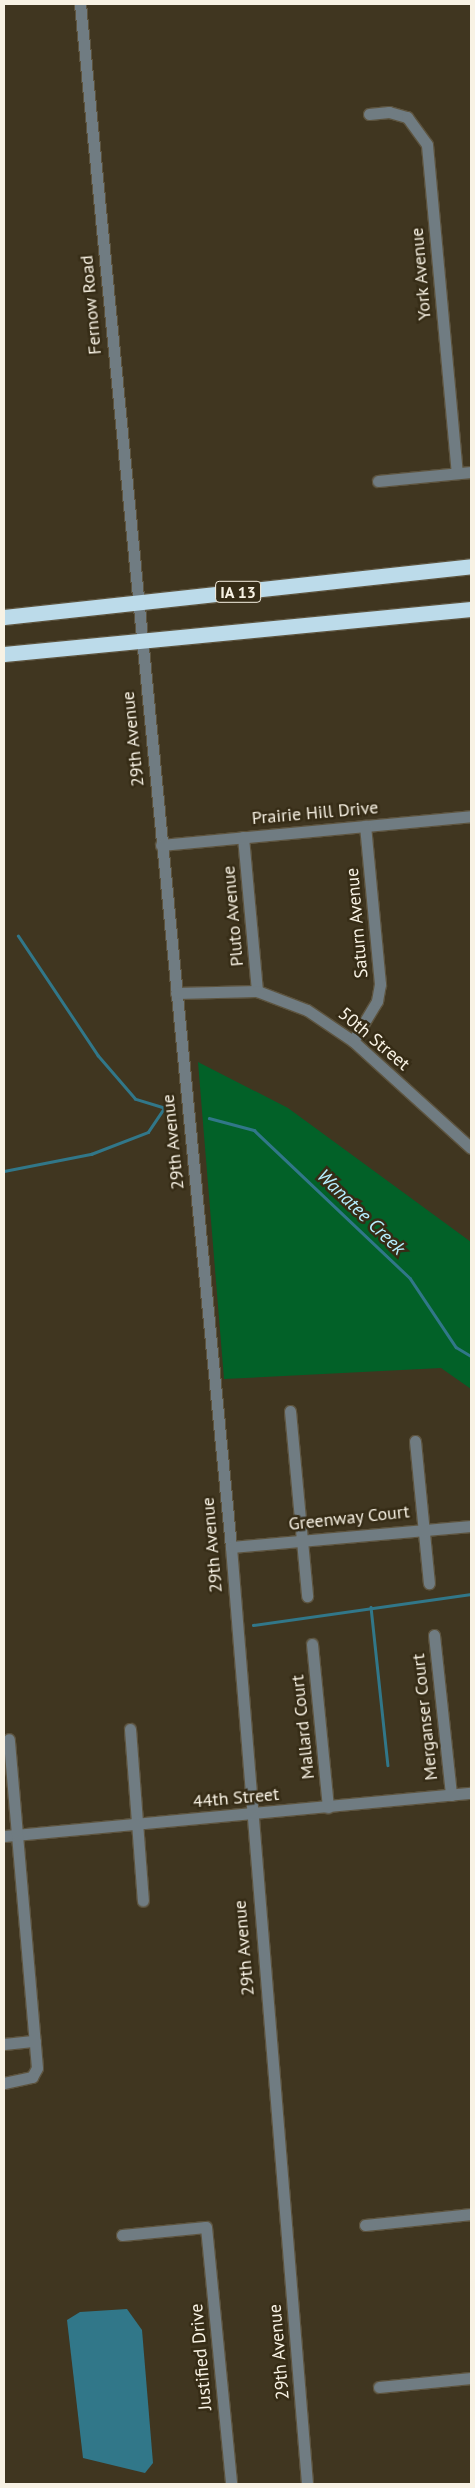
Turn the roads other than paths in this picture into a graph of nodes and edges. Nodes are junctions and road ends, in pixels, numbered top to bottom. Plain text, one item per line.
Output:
1 (80, 4) edge
2 (369, 114) dead end
3 (471, 472) edge
4 (457, 473) junction
5 (378, 481) dead end
6 (471, 566) edge
7 (137, 603) junction
8 (471, 609) edge
9 (4, 617) edge
10 (141, 641) junction
11 (4, 654) edge
12 (471, 816) edge
13 (366, 826) junction
14 (243, 837) junction
15 (161, 845) junction
16 (257, 991) junction
17 (176, 993) junction
18 (353, 1041) junction
19 (471, 1148) edge
20 (290, 1411) dead end
21 (415, 1441) dead end
22 (471, 1526) edge
23 (423, 1528) junction
24 (302, 1540) junction
25 (230, 1547) junction
26 (429, 1583) dead end
27 (307, 1596) dead end
28 (434, 1635) dead end
29 (312, 1644) dead end
30 (130, 1729) dead end
31 (9, 1739) dead end
32 (471, 1793) edge
33 (451, 1795) junction
34 (328, 1807) junction
35 (250, 1814) junction
36 (137, 1825) junction
37 (18, 1835) junction
38 (4, 1836) edge
39 (143, 1901) dead end
40 (35, 2041) junction
41 (4, 2044) edge
42 (4, 2083) edge
43 (471, 2214) edge
44 (365, 2225) dead end
45 (122, 2235) dead end
46 (471, 2378) edge
47 (379, 2387) dead end
48 (231, 2484) edge
49 (307, 2484) edge

1 - 7 street, Fernow Road
2 - 4 street, York Avenue
3 - 4 street
4 - 5 street
6 - 7 highway, IA 13
7 - 9 highway, IA 13
7 - 10 street, 29th Avenue
8 - 10 highway, IA 13
10 - 11 highway, IA 13
10 - 15 street, 29th Avenue
12 - 13 street, Prairie Hill Drive
13 - 14 street, Prairie Hill Drive
13 - 18 street, Saturn Avenue
14 - 15 street, Prairie Hill Drive
14 - 16 street, Pluto Avenue
15 - 17 street, 29th Avenue
16 - 17 street, 50th Street
16 - 18 street, 50th Street
17 - 25 street, 29th Avenue
18 - 19 street, 50th Street
20 - 24 street
21 - 23 street
22 - 23 street, Greenway Court
23 - 24 street, Greenway Court
23 - 26 street
24 - 25 street, Greenway Court
24 - 27 street
25 - 35 street, 29th Avenue
28 - 33 street, Merganser Court
29 - 34 street, Mallard Court
30 - 36 street
31 - 37 street
32 - 33 street, 44th Street
33 - 34 street, 44th Street
34 - 35 street, 44th Street
35 - 36 street, 44th Street
35 - 49 street, 29th Avenue
36 - 37 street, 44th Street
36 - 39 street
37 - 38 street, 44th Street
37 - 40 street
40 - 41 street
40 - 42 street
43 - 44 street
45 - 48 street, Justified Drive
46 - 47 street

